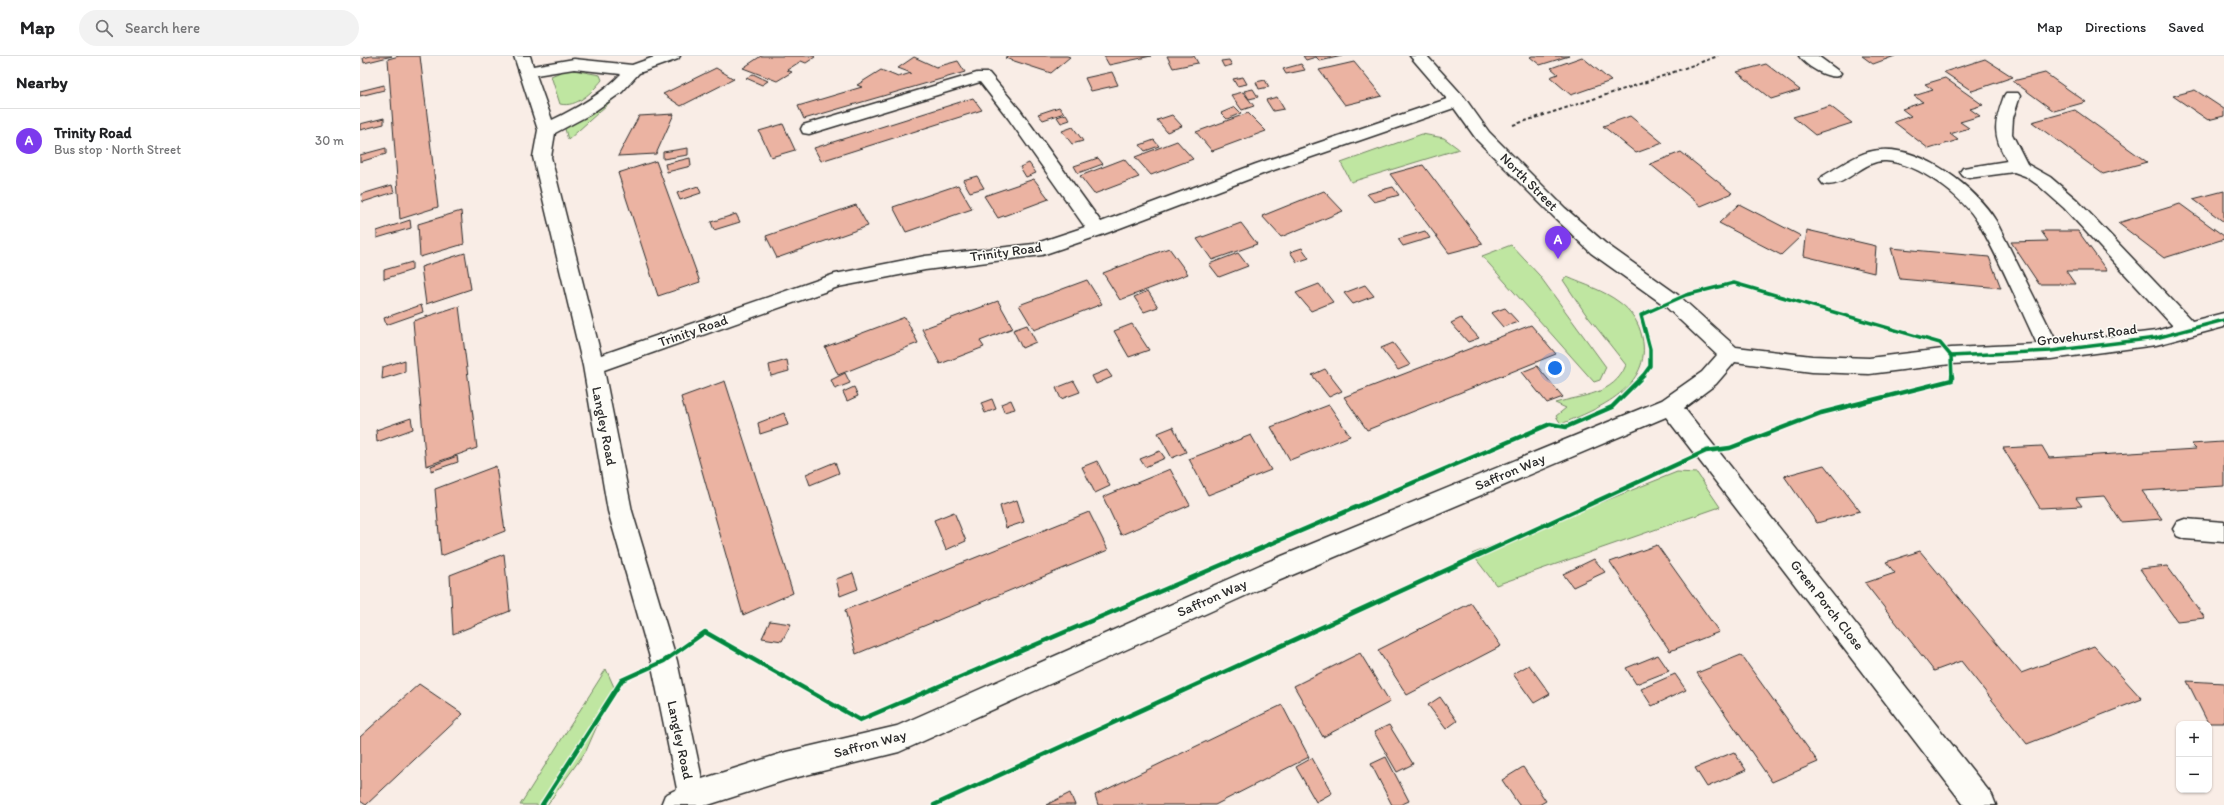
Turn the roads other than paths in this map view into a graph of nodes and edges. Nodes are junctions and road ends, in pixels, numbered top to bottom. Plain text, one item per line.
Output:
1 (672, 56) edge
2 (1418, 56) edge
3 (1807, 56) edge
4 (524, 64) edge
5 (633, 70) junction
6 (1833, 73) dead end
7 (2012, 96) dead end
8 (1458, 101) junction
9 (809, 129) dead end
10 (546, 130) junction
11 (2020, 168) junction
12 (1968, 172) dead end
13 (1829, 180) dead end
14 (1097, 230) junction
15 (2224, 320) edge
16 (2188, 330) junction
17 (2051, 351) junction
18 (1730, 354) junction
19 (593, 366) junction
20 (1670, 406) junction
21 (2185, 529) dead end
22 (2224, 532) edge
23 (1972, 799) edge
24 (683, 800) edge

1 - 5 street
2 - 8 street, North Street
3 - 6 street
4 - 5 street
4 - 10 street, Langley Road
5 - 10 street
7 - 11 street
8 - 14 street, Trinity Road
8 - 18 street, North Street
9 - 14 street
10 - 19 street, Langley Road
11 - 12 street
11 - 16 street
13 - 17 street
14 - 19 street, Trinity Road
15 - 16 street, Grovehurst Road
16 - 17 street, Grovehurst Road
17 - 18 street, Grovehurst Road
18 - 20 street, Saffron Way
19 - 24 street, Langley Road
20 - 23 street, Green Porch Close
20 - 24 street, Saffron Way
21 - 22 street

